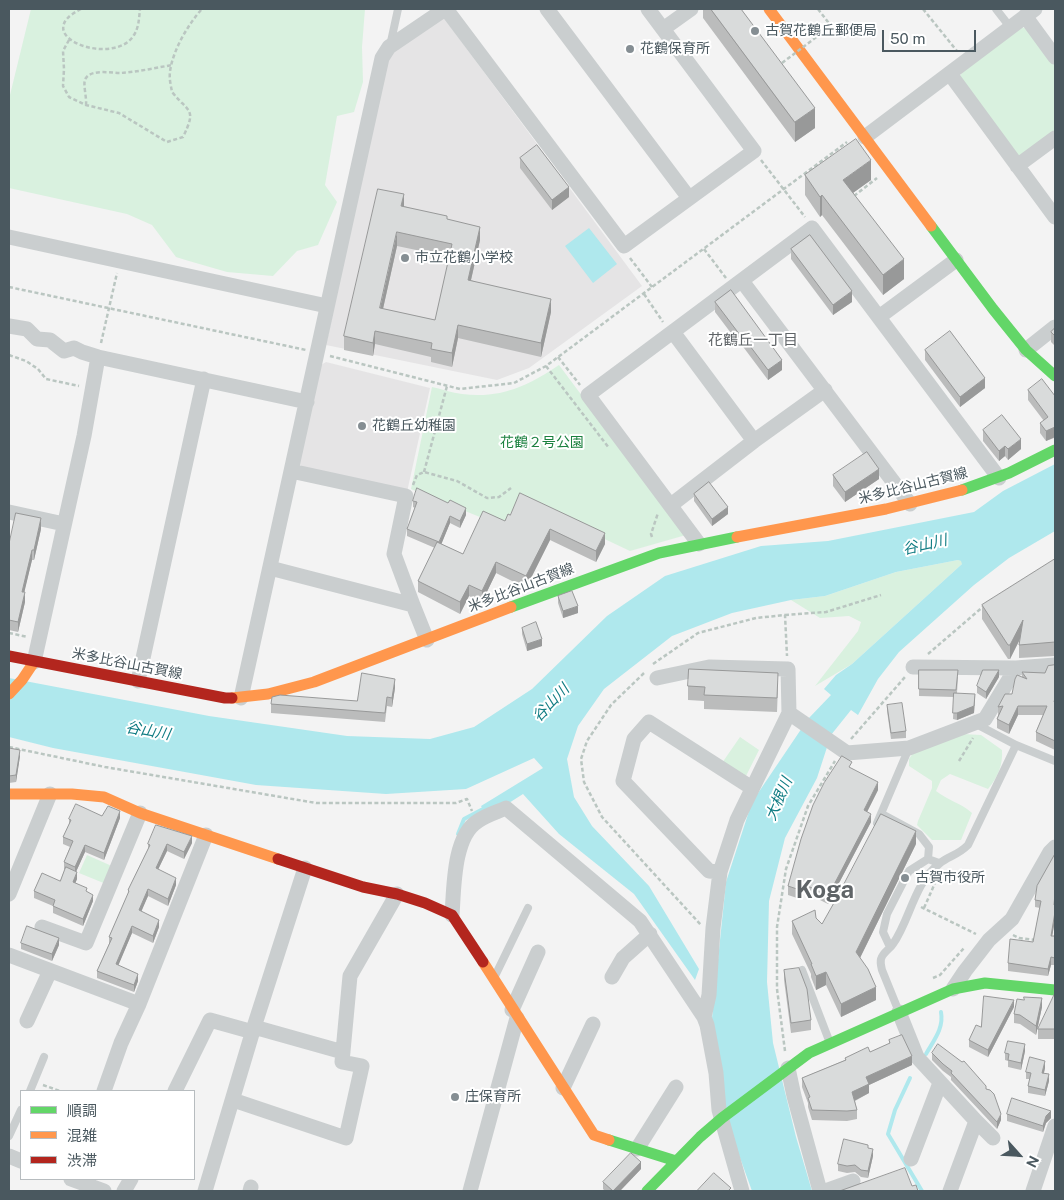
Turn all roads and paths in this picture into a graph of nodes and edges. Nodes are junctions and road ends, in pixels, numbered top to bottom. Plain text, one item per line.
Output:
1 (81, 9) edge
2 (140, 9) edge
3 (202, 9) edge
4 (398, 9) edge
5 (445, 9) edge
6 (547, 9) edge
7 (648, 9) edge
8 (691, 9) edge
9 (769, 9) edge
10 (818, 9) edge
11 (923, 9) edge
12 (996, 9) edge
13 (1030, 12) edge
14 (1010, 27) junction
15 (663, 29) junction
16 (69, 40) junction
17 (389, 47) junction
18 (1055, 57) edge
19 (965, 62) junction
20 (782, 63) edge
21 (172, 65) junction
22 (950, 74) junction
23 (86, 105) junction
24 (865, 137) junction
25 (1055, 138) edge
26 (754, 151) junction
27 (1017, 166) junction
28 (888, 169) junction
29 (784, 190) junction
30 (689, 198) junction
31 (850, 199) edge
32 (1055, 217) edge
33 (812, 228) junction
34 (9, 237) edge
35 (624, 246) junction
36 (704, 249) junction
37 (956, 260) junction
38 (119, 261) junction
39 (737, 284) junction
40 (9, 287) edge
41 (652, 287) junction
42 (644, 293) junction
43 (327, 306) junction
44 (108, 308) junction
45 (879, 317) junction
46 (9, 326) edge
47 (1055, 327) edge
48 (673, 332) junction
49 (1026, 350) junction
50 (317, 353) junction
51 (9, 355) edge
52 (98, 357) junction
53 (558, 357) junction
54 (1055, 376) edge
55 (204, 379) junction
56 (447, 386) junction
57 (93, 389) junction
58 (825, 390) junction
59 (588, 395) junction
60 (307, 402) junction
61 (754, 441) junction
62 (1055, 450) edge
63 (292, 471) junction
64 (424, 472) junction
65 (999, 478) junction
66 (511, 488) dead end
67 (406, 496) junction
68 (910, 504) junction
69 (665, 509) junction
70 (9, 512) edge
71 (64, 524) junction
72 (699, 544) junction
73 (658, 553) junction
74 (270, 568) junction
75 (881, 594) dead end
76 (992, 600) edge
77 (413, 605) junction
78 (785, 615) dead end
79 (9, 633) edge
80 (39, 640) junction
81 (427, 640) junction
82 (9, 656) edge
83 (34, 662) junction
84 (1055, 665) edge
85 (913, 667) junction
86 (1016, 668) junction
87 (657, 678) dead end
88 (138, 681) junction
89 (9, 694) edge
90 (241, 698) junction
91 (790, 713) junction
92 (978, 725) junction
93 (1016, 745) junction
94 (9, 747) edge
95 (909, 748) junction
96 (841, 750) junction
97 (959, 761) dead end
98 (1055, 762) edge
99 (752, 788) junction
100 (9, 794) edge
101 (50, 794) junction
102 (467, 799) dead end
103 (140, 813) junction
104 (882, 814) junction
105 (873, 832) edge
106 (206, 836) junction
107 (1055, 847) edge
108 (928, 858) junction
109 (939, 863) junction
110 (305, 868) junction
111 (720, 872) junction
112 (9, 894) edge
113 (397, 894) junction
114 (913, 903) junction
115 (528, 908) dead end
116 (452, 915) junction
117 (42, 926) dead end
118 (1000, 929) junction
119 (976, 933) dead end
120 (650, 934) junction
121 (1037, 940) edge
122 (890, 947) junction
123 (538, 952) dead end
124 (9, 955) edge
125 (802, 970) edge
126 (50, 971) junction
127 (612, 977) dead end
128 (493, 980) junction
129 (954, 988) junction
130 (1055, 990) edge
131 (139, 1004) junction
132 (899, 1012) junction
133 (515, 1014) junction
134 (704, 1017) junction
135 (27, 1020) dead end
136 (593, 1024) dead end
137 (254, 1030) junction
138 (830, 1043) junction
139 (343, 1052) junction
140 (44, 1057) dead end
141 (787, 1062) junction
142 (34, 1083) junction
143 (940, 1083) junction
144 (676, 1087) dead end
145 (563, 1088) junction
146 (30, 1090) edge
147 (57, 1090) edge
148 (104, 1090) edge
149 (175, 1090) edge
150 (233, 1100) junction
151 (20, 1112) edge
152 (723, 1117) junction
153 (976, 1121) junction
154 (1055, 1126) edge
155 (9, 1136) edge
156 (992, 1138) dead end
157 (637, 1149) junction
158 (911, 1159) dead end
159 (676, 1161) junction
160 (74, 1180) edge
161 (130, 1180) edge
162 (853, 1182) dead end
163 (104, 1191) edge
164 (124, 1191) edge
165 (205, 1191) edge
166 (470, 1191) edge
167 (647, 1191) edge
168 (742, 1191) edge
169 (820, 1191) edge
170 (825, 1191) edge
171 (950, 1191) edge
172 (1033, 1191) edge

1 - 16 path
2 - 16 path
3 - 21 path
4 - 17 lane
5 - 17 street
5 - 35 street
6 - 30 street
7 - 15 street
8 - 15 street
9 - 24 street
10 - 20 path, bridge
11 - 19 path
12 - 14 lane
13 - 14 street
13 - 18 street
14 - 19 street
15 - 26 street
16 - 23 path
17 - 43 street
19 - 22 street
21 - 23 path
21 - 23 path
22 - 24 street
22 - 27 street
24 - 28 street
24 - 29 path
25 - 27 street
26 - 29 path
26 - 30 street
27 - 32 street
28 - 31 path
28 - 37 street
29 - 33 path
29 - 36 path
30 - 35 street
33 - 39 street
33 - 45 street
34 - 38 street
35 - 41 path
36 - 39 path
36 - 41 path
37 - 45 street
37 - 49 street
38 - 43 street
38 - 44 path
39 - 48 street
39 - 58 street
40 - 44 path
41 - 42 path
42 - 48 path
42 - 53 path
43 - 50 street
44 - 50 path
44 - 52 path
45 - 65 street
46 - 52 street
47 - 49 street
48 - 59 street
48 - 61 street
49 - 54 street
50 - 56 path
50 - 60 street
51 - 57 path
52 - 55 street
52 - 57 street
53 - 56 path
53 - 59 path
55 - 60 street
55 - 88 street
56 - 64 path
57 - 71 street
58 - 61 street
58 - 68 street
59 - 69 street
60 - 63 street
61 - 69 street
62 - 65 street, 米多比谷山古賀線
63 - 67 street
63 - 74 street
64 - 66 path
64 - 67 path
65 - 68 street, 米多比谷山古賀線
67 - 77 street
68 - 72 street, 米多比谷山古賀線
69 - 72 street
69 - 73 path
70 - 71 street
71 - 80 street
72 - 73 street, 米多比谷山古賀線
73 - 81 street, 米多比谷山古賀線
74 - 77 street
74 - 90 street
75 - 78 path
76 - 85 path
77 - 81 street
79 - 80 path
80 - 83 street
81 - 90 street, 米多比谷山古賀線
82 - 83 street, 米多比谷山古賀線
83 - 88 street, 米多比谷山古賀線
83 - 89 street
84 - 86 street
85 - 86 street
85 - 96 path
86 - 92 street
87 - 91 street
88 - 90 street, 米多比谷山古賀線
91 - 96 street
91 - 99 street
92 - 93 lane
92 - 95 street
92 - 97 path
93 - 98 lane
93 - 109 lane
94 - 102 path
95 - 96 street
95 - 104 lane
96 - 141 path
99 - 111 street
99 - 111 street
100 - 101 street
101 - 103 street
101 - 112 street
103 - 106 street
103 - 117 street
104 - 105 lane
104 - 108 lane
106 - 110 street
106 - 131 street
107 - 118 street
108 - 109 lane
108 - 122 lane
109 - 114 lane
110 - 113 street
110 - 137 street
111 - 134 street
113 - 116 street
113 - 139 street
114 - 119 path
114 - 122 lane
115 - 128 lane
116 - 120 street
116 - 128 street
118 - 121 path
118 - 129 street
120 - 127 street
120 - 134 street
122 - 132 lane
123 - 133 street
124 - 126 street
125 - 138 lane
126 - 131 street
126 - 135 street
128 - 133 street
129 - 130 street
129 - 132 street
131 - 148 street
132 - 138 street
132 - 143 street
133 - 145 street
133 - 166 street
134 - 152 street
136 - 145 street
137 - 139 street
137 - 149 street
137 - 150 street
138 - 141 street
139 - 150 street
140 - 142 lane
141 - 152 street
141 - 169 street
142 - 146 lane
142 - 147 path
143 - 153 street
143 - 158 street
144 - 157 street
145 - 157 street
150 - 165 street
151 - 155 lane
152 - 159 street
152 - 168 street
153 - 156 street
153 - 171 street
154 - 172 street
157 - 159 street
159 - 167 street
160 - 163 street
161 - 164 street
162 - 170 street

